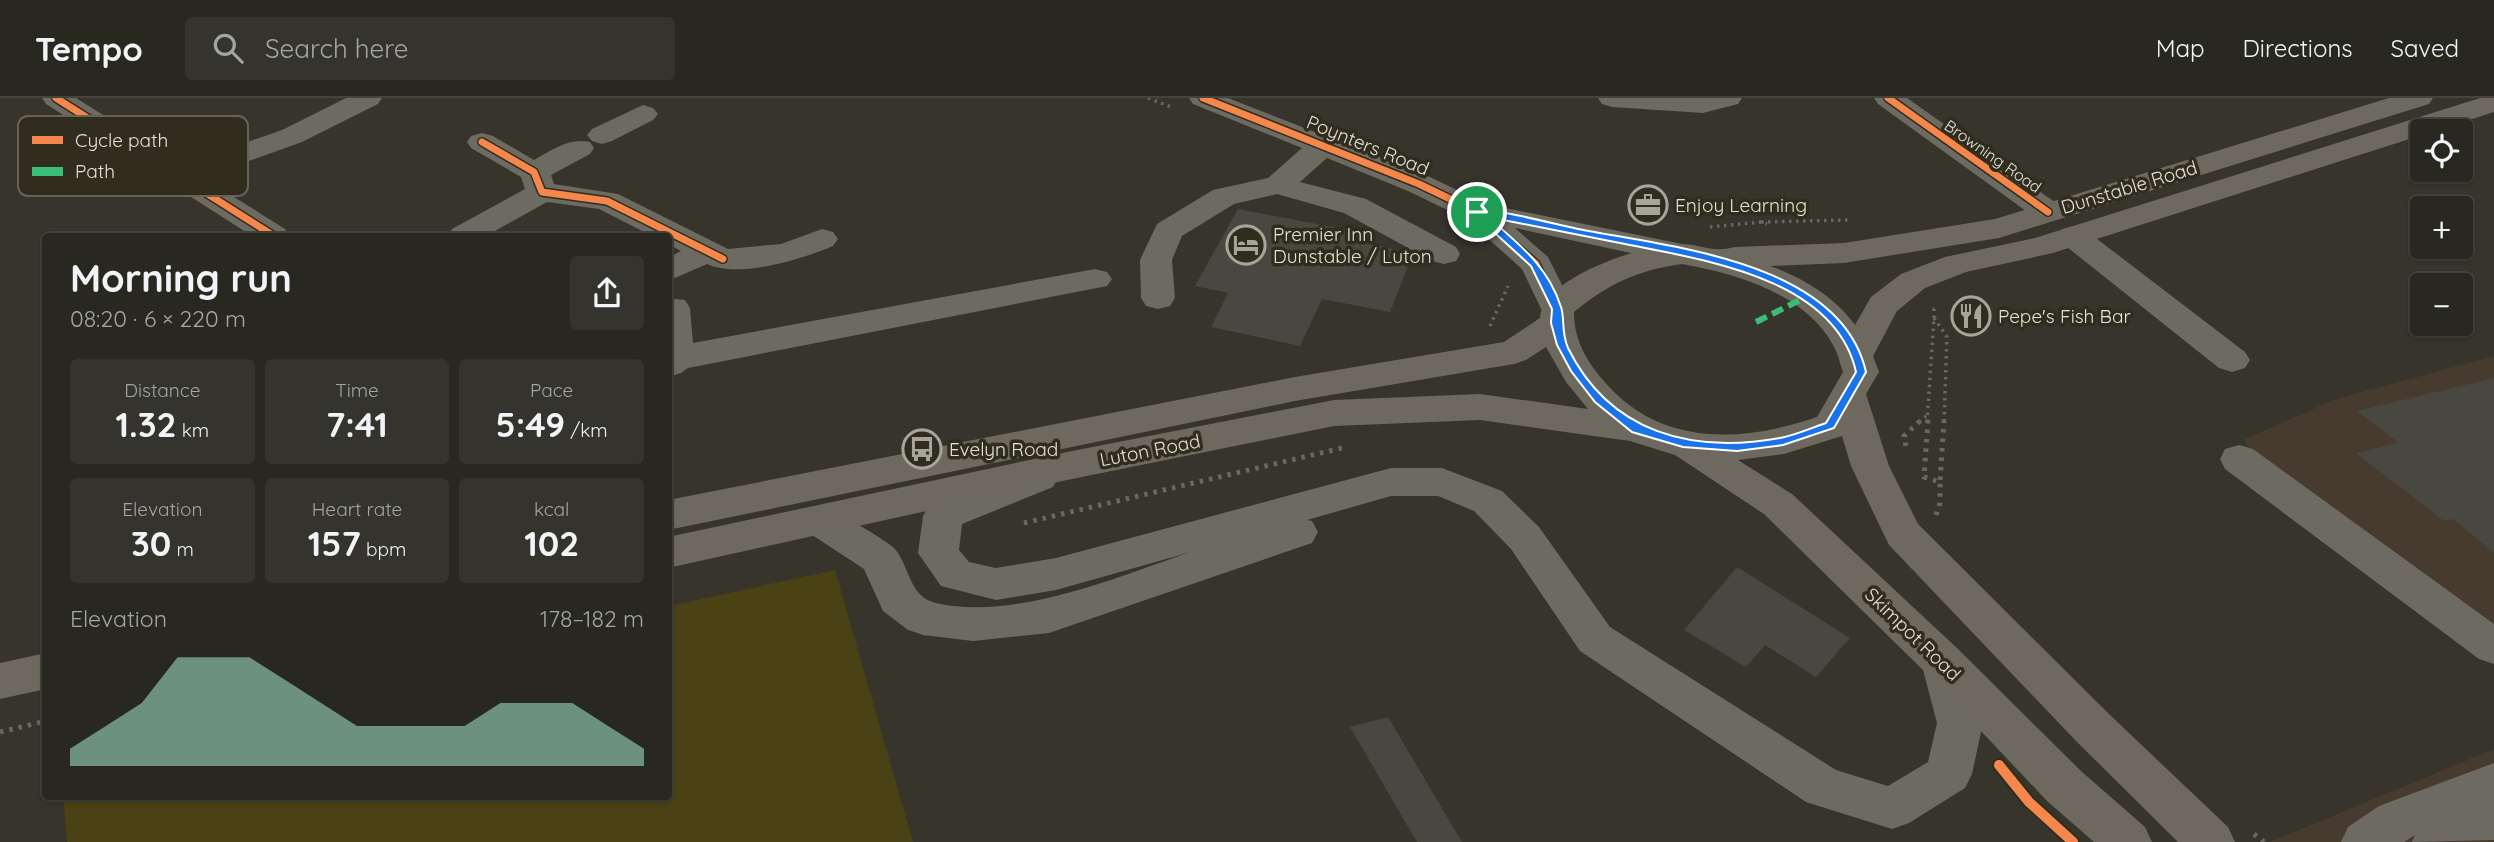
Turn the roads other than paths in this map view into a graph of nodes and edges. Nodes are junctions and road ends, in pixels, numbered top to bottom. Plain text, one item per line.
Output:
1 (56, 98) edge
2 (368, 98) edge
3 (1203, 98) edge
4 (1612, 98) edge
5 (1728, 98) edge
6 (1888, 98) edge
7 (2413, 99) edge
8 (2494, 103) edge
9 (643, 114) dead end
10 (84, 116) edge
11 (482, 142) dead end
12 (1324, 145) junction
13 (248, 151) edge
14 (538, 182) junction
15 (1278, 185) junction
16 (208, 196) edge
17 (1477, 212) junction
18 (2049, 212) junction
19 (269, 233) edge
20 (467, 233) edge
21 (671, 233) edge
22 (672, 234) edge
23 (2073, 236) junction
24 (822, 239) dead end
25 (1699, 246) junction
26 (1444, 254) dead end
27 (715, 255) junction
28 (672, 270) edge
29 (1095, 279) dead end
30 (1158, 298) dead end
31 (673, 308) dead end
32 (1556, 316) junction
33 (1857, 353) junction
34 (2232, 360) dead end
35 (673, 362) edge
36 (1848, 394) junction
37 (1636, 429) junction
38 (1683, 443) junction
39 (2239, 458) dead end
40 (1067, 466) junction
41 (672, 514) edge
42 (820, 521) junction
43 (1313, 527) dead end
44 (672, 552) edge
45 (2494, 647) edge
46 (1943, 662) junction
47 (42, 672) edge
48 (0, 681) edge
49 (2494, 784) edge
50 (2494, 819) edge
51 (2128, 842) edge
52 (2211, 842) edge
53 (2365, 842) edge
54 (2436, 842) edge

1 - 10 street
2 - 13 street
3 - 12 street, Poynters Road
4 - 5 street
6 - 18 street, Browning Road
7 - 18 main road, Dunstable Road
8 - 23 main road, Dunstable Road
9 - 14 street
11 - 14 street
12 - 15 street
12 - 17 street, Poynters Road
14 - 20 street
14 - 21 street
15 - 26 street
15 - 30 street
16 - 19 street
17 - 25 street, Poynters Road
17 - 32 street, Poynters Road
18 - 25 main road, Dunstable Road
22 - 27 street
23 - 33 main road, Dunstable Road
23 - 34 street
24 - 27 street
25 - 32 main road
25 - 33 main road
27 - 28 street
29 - 35 street
31 - 35 street
32 - 37 main road
32 - 41 main road, Luton Road
33 - 36 main road
36 - 38 main road
36 - 52 main road
37 - 38 main road
37 - 40 main road, Luton Road
38 - 46 main road, Skimpot Road
39 - 45 street
40 - 42 main road, Luton Road
40 - 46 street
42 - 43 street
42 - 44 main road, Luton Road
46 - 51 main road, Skimpot Road
47 - 48 main road
49 - 53 street
50 - 54 street

